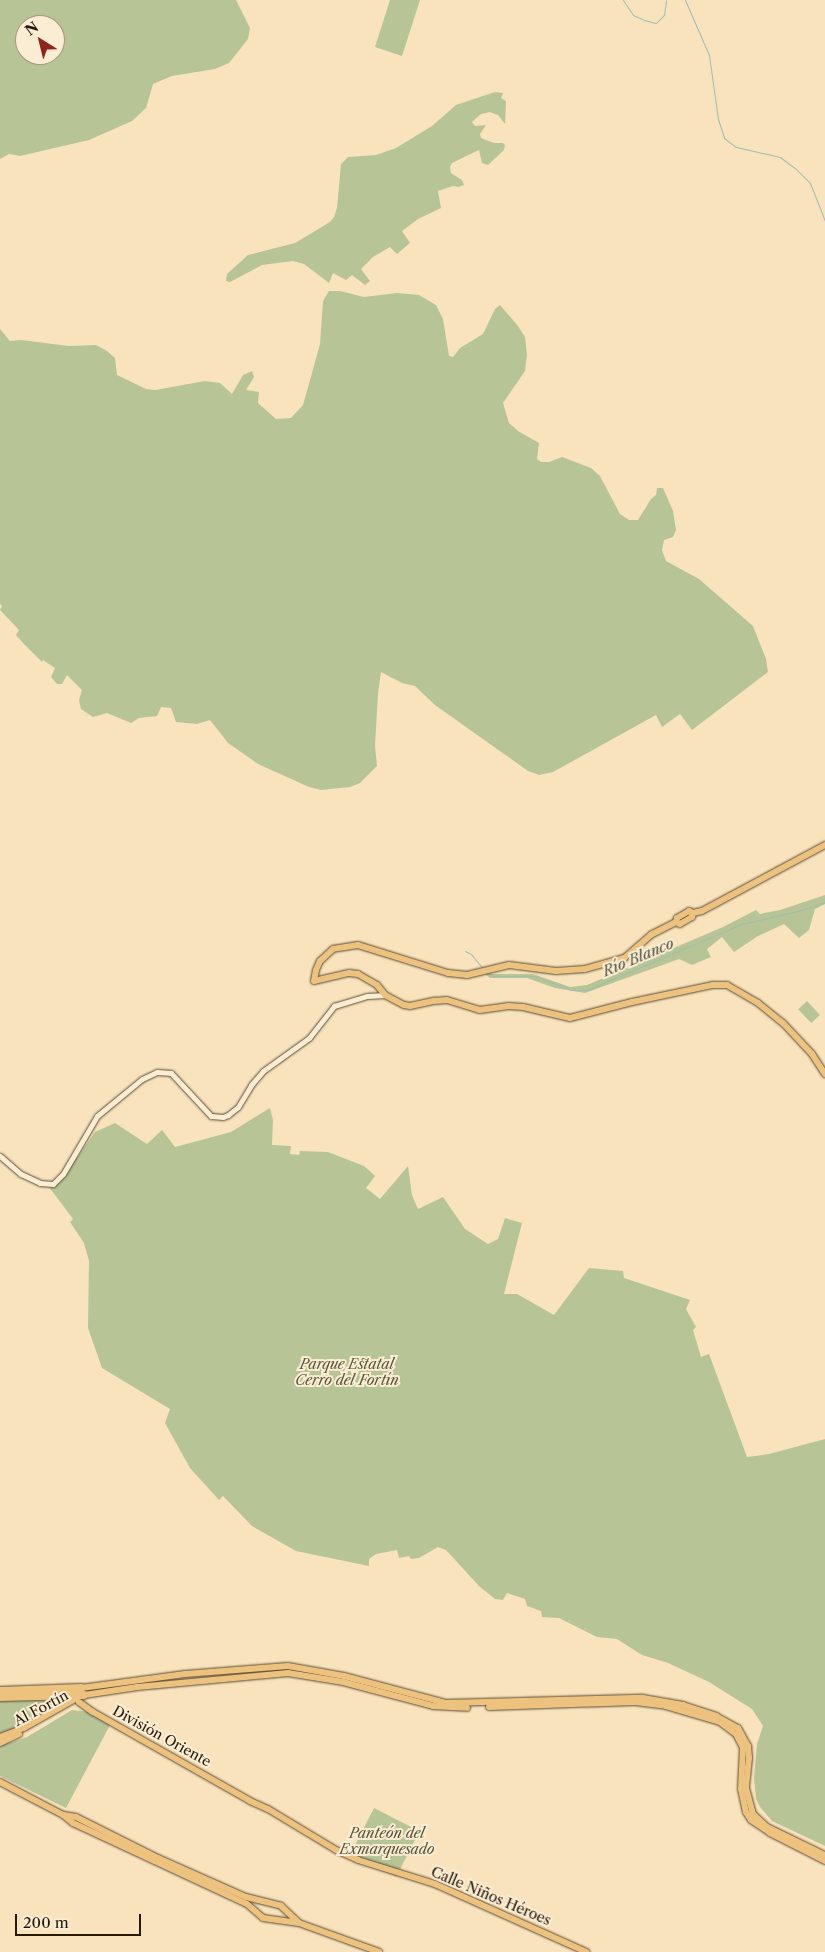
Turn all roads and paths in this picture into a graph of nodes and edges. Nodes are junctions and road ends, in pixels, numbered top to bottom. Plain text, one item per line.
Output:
1 (825, 845) edge
2 (385, 995) junction
3 (825, 1074) edge
4 (0, 1156) edge
5 (63, 1689) junction
6 (0, 1691) edge
7 (79, 1695) junction
8 (0, 1697) edge
9 (0, 1737) edge
10 (0, 1743) edge
11 (0, 1782) edge
12 (250, 1802) joint
13 (63, 1815) junction
14 (825, 1855) edge
15 (825, 1862) edge
16 (255, 1900) junction
17 (251, 1907) junction
18 (298, 1923) junction
19 (379, 1952) edge
20 (586, 1952) edge

1 - 2 main road
2 - 3 main road
2 - 4 street
5 - 6 highway
5 - 7 highway
5 - 7 street, División Oriente
7 - 8 highway
7 - 9 main road, Al Fortín
7 - 10 main road, Al Fortín
7 - 12 main road, División Oriente
7 - 14 main road
7 - 15 main road
11 - 13 main road
12 - 20 main road, Calle Niños Héroes
13 - 16 main road
13 - 17 main road
16 - 17 main road
16 - 18 main road
17 - 18 main road
18 - 19 main road

